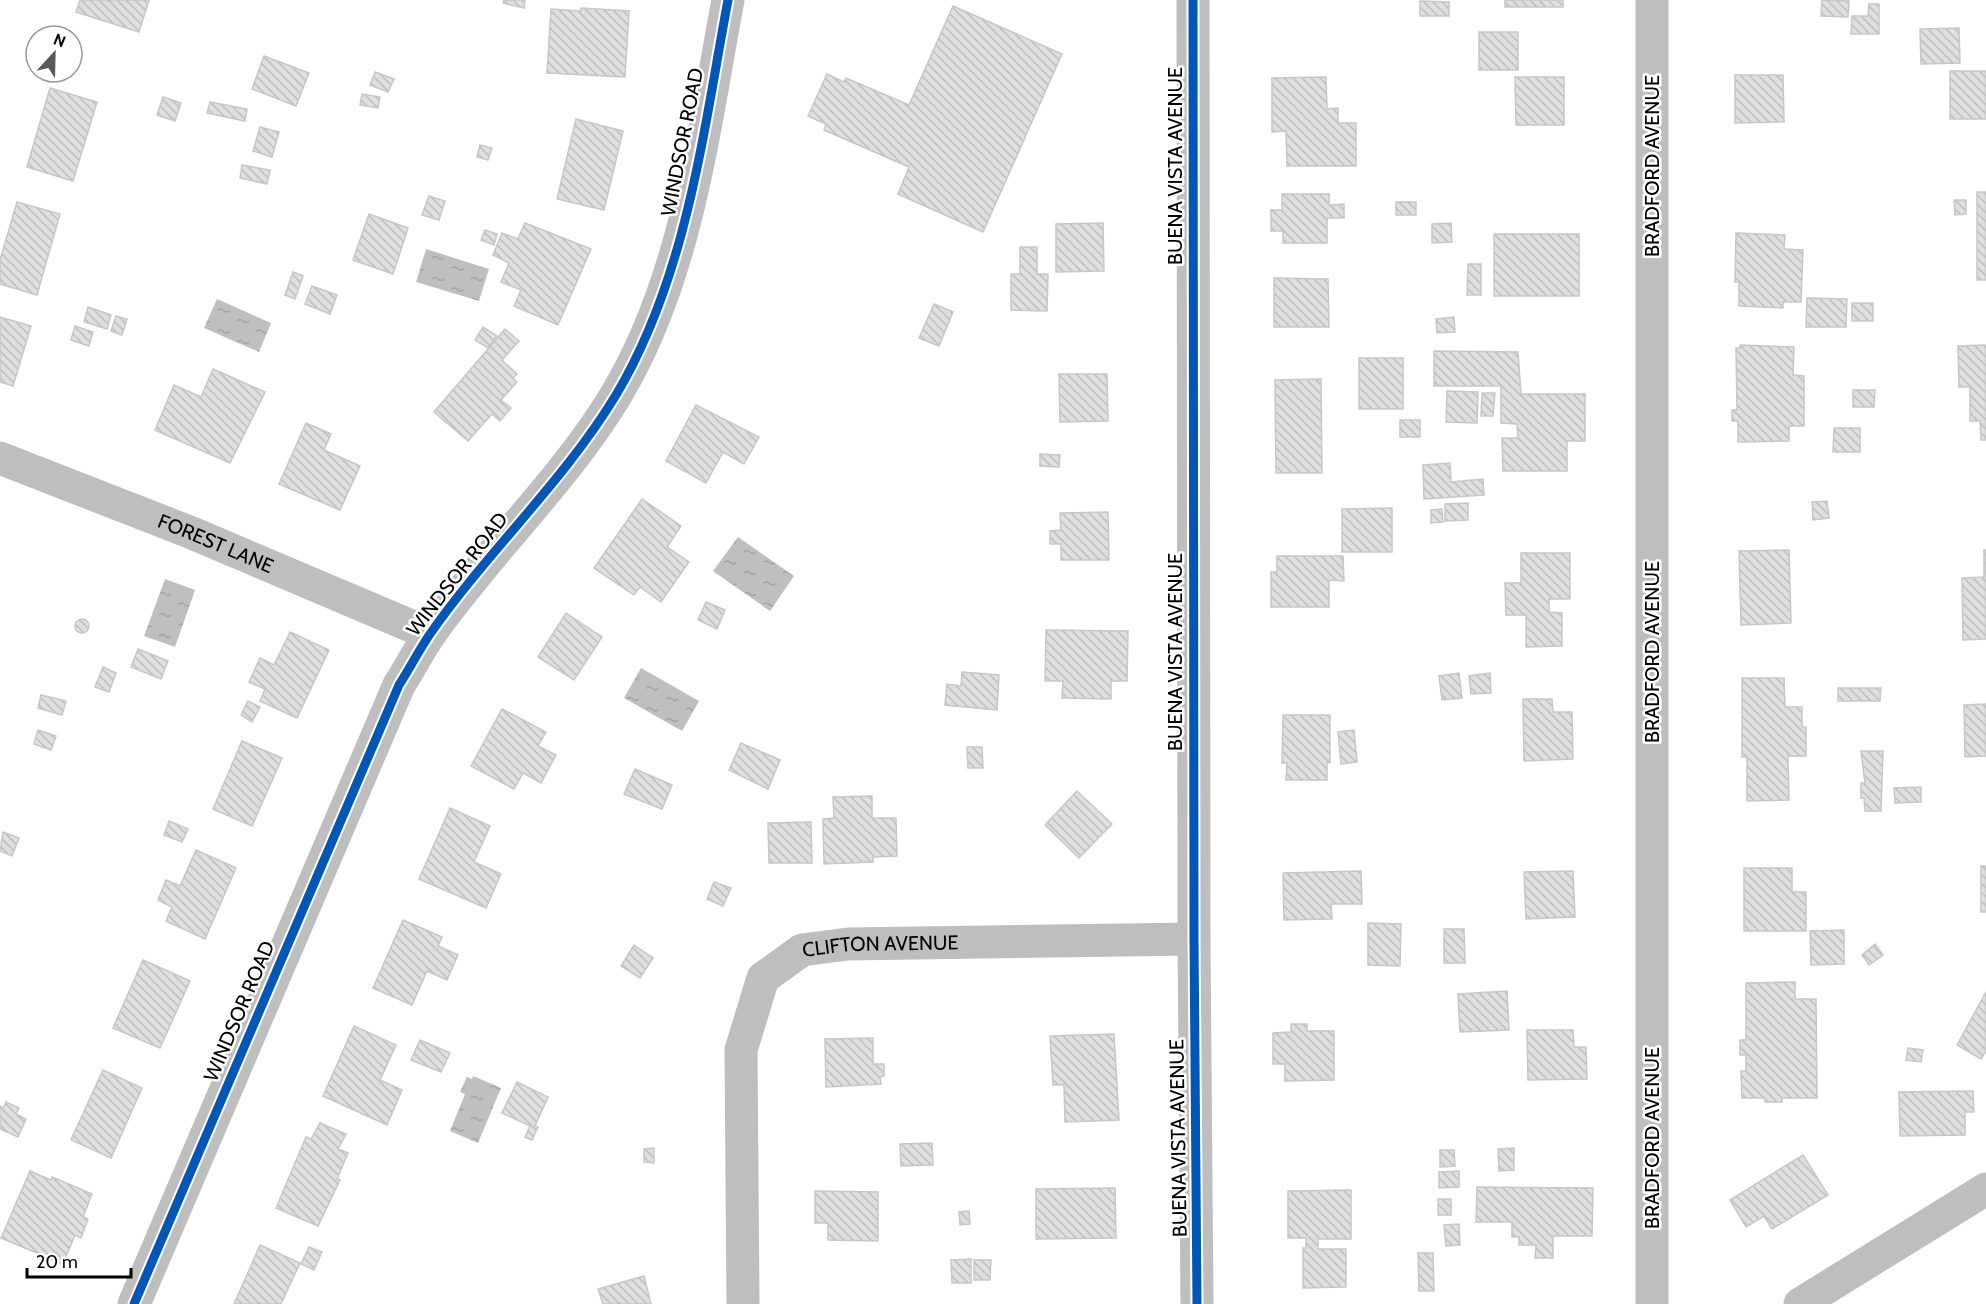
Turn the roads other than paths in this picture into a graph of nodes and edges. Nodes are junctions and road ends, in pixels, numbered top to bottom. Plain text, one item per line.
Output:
1 (728, 0) edge
2 (1193, 0) edge
3 (1652, 0) edge
4 (0, 458) edge
5 (430, 634) junction
6 (1194, 939) junction
7 (1986, 1189) edge
8 (134, 1304) edge
9 (743, 1304) edge
10 (1197, 1304) edge
11 (1652, 1304) edge
12 (1800, 1304) edge

1 - 5 street, WINDSOR ROAD
2 - 6 street, BUENA VISTA AVENUE
3 - 11 street, BRADFORD AVENUE
4 - 5 street, FOREST LANE
5 - 8 street, WINDSOR ROAD
6 - 9 street, CLIFTON AVENUE
6 - 10 street, BUENA VISTA AVENUE
7 - 12 street

